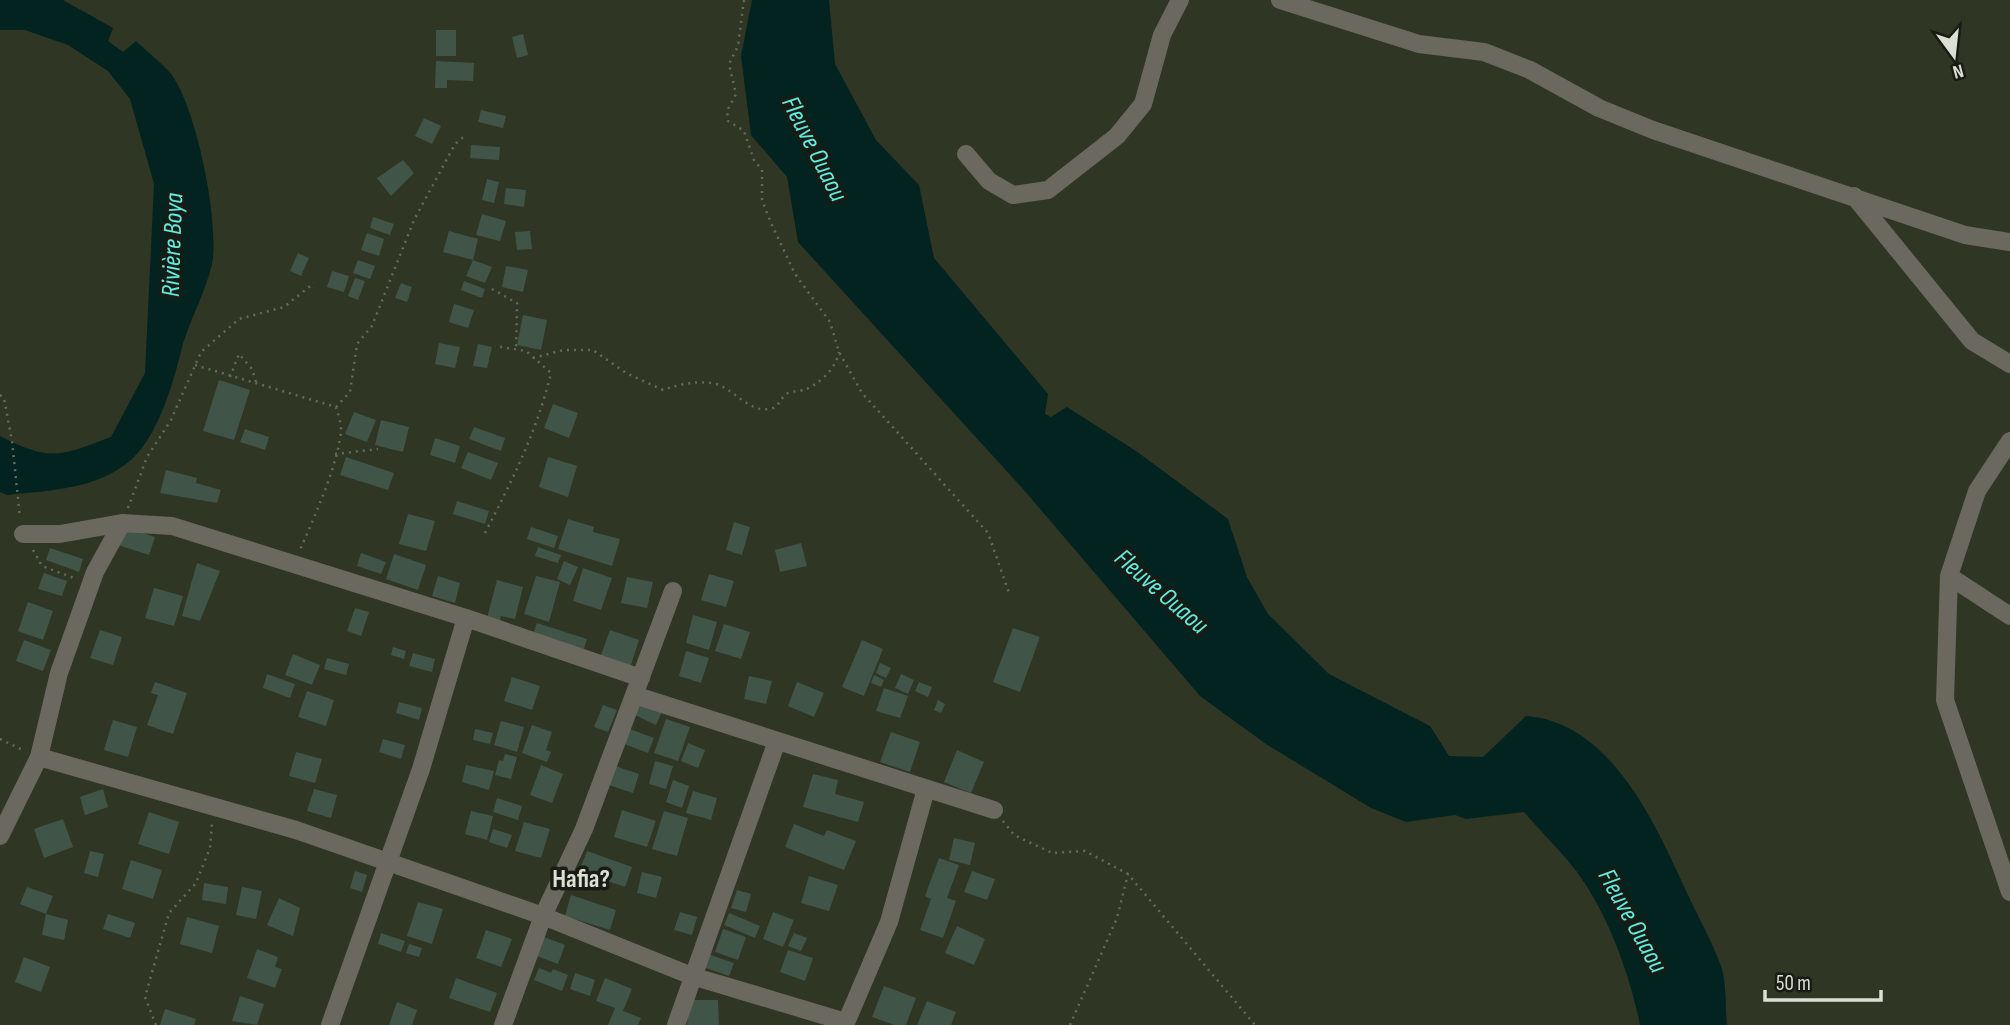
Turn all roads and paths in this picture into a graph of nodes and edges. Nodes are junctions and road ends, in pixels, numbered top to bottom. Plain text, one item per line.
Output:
1 (744, 0) edge
2 (1180, 0) edge
3 (1280, 0) edge
4 (466, 135) dead end
5 (966, 154) dead end
6 (1854, 196) junction
7 (2010, 242) edge
8 (314, 283) dead end
9 (492, 289) dead end
10 (495, 346) dead end
11 (516, 351) junction
12 (839, 352) junction
13 (533, 358) junction
14 (2010, 364) edge
15 (195, 365) junction
16 (230, 377) junction
17 (257, 385) junction
18 (0, 395) edge
19 (336, 407) junction
20 (2010, 441) edge
21 (379, 449) dead end
22 (335, 454) junction
23 (16, 502) dead end
24 (122, 523) junction
25 (485, 533) dead end
26 (23, 534) dead end
27 (293, 566) junction
28 (1949, 576) junction
29 (673, 591) dead end
30 (1009, 593) dead end
31 (2010, 616) edge
32 (466, 618) junction
33 (638, 686) junction
34 (0, 739) edge
35 (777, 741) junction
36 (39, 757) junction
37 (926, 789) junction
38 (212, 805) junction
39 (994, 810) joint
40 (0, 836) edge
41 (386, 862) junction
42 (1128, 874) junction
43 (2010, 892) edge
44 (542, 916) junction
45 (692, 976) junction
46 (846, 1023) edge
47 (156, 1025) edge
48 (330, 1025) edge
49 (503, 1025) edge
50 (676, 1025) edge
51 (1070, 1025) edge
52 (1255, 1025) edge

1 - 12 path
2 - 5 street
3 - 6 street
4 - 19 path
6 - 7 street
6 - 14 street
8 - 15 path
9 - 11 path
10 - 11 path
11 - 13 path
12 - 13 path
12 - 30 path
13 - 25 path
15 - 16 path
15 - 24 path
16 - 17 path
16 - 17 path
17 - 19 path
18 - 23 path
19 - 22 path
20 - 28 street
21 - 22 path
22 - 27 path
24 - 26 street
24 - 27 street
24 - 36 street
27 - 32 street
28 - 31 street
28 - 43 street
29 - 33 street
32 - 33 street
32 - 41 street
33 - 35 street
33 - 44 street
34 - 36 path
35 - 37 street
35 - 45 street
36 - 38 street
36 - 40 street
37 - 39 street
37 - 46 street
38 - 41 street
38 - 47 path
39 - 42 path
41 - 44 street
41 - 48 street
42 - 51 path
42 - 52 path
44 - 45 street
44 - 49 street
45 - 46 street
45 - 50 street

